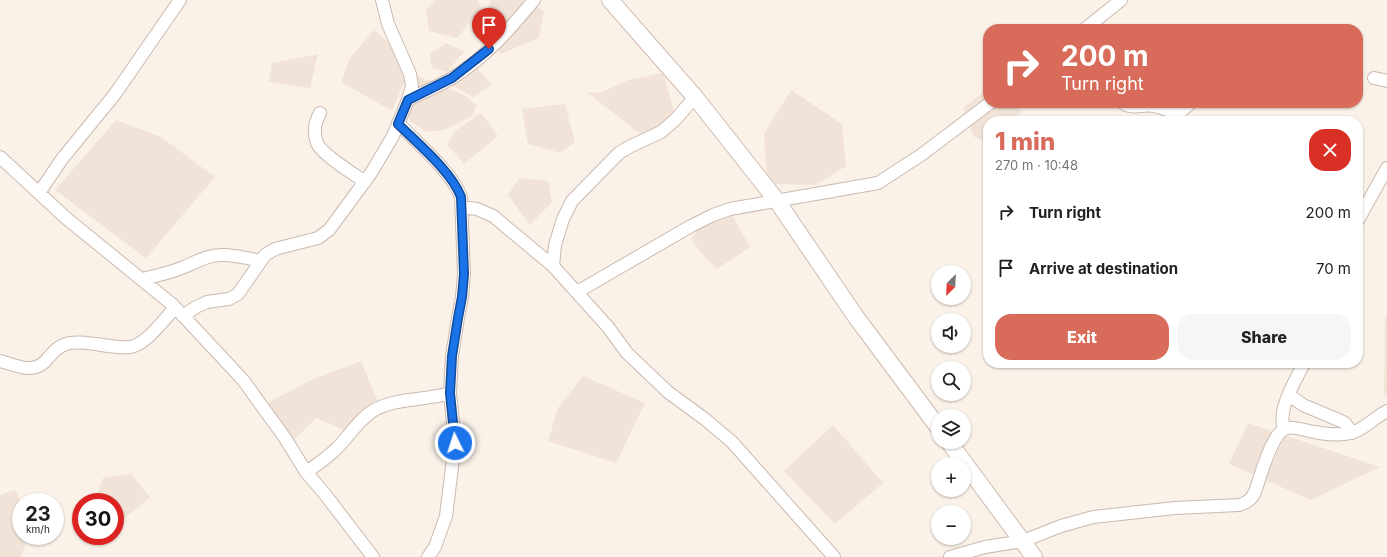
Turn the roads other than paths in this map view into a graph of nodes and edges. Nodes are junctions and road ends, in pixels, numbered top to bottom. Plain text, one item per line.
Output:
1 (180, 0) edge
2 (382, 0) edge
3 (534, 0) edge
4 (610, 0) edge
5 (1121, 0) edge
6 (1091, 24) edge
7 (1374, 78) dead end
8 (1387, 81) edge
9 (695, 97) junction
10 (408, 100) junction
11 (983, 108) edge
12 (1160, 108) edge
13 (1184, 108) edge
14 (320, 113) dead end
15 (398, 124) junction
16 (0, 157) edge
17 (1387, 168) edge
18 (365, 182) junction
19 (39, 193) junction
20 (777, 201) junction
21 (462, 207) junction
22 (1363, 211) edge
23 (261, 261) junction
24 (553, 266) junction
25 (142, 279) junction
26 (577, 292) junction
27 (179, 312) junction
28 (0, 361) edge
29 (1302, 368) edge
30 (450, 393) junction
31 (1289, 395) junction
32 (1387, 411) edge
33 (931, 418) edge
34 (1284, 429) junction
35 (1352, 433) junction
36 (954, 449) edge
37 (306, 472) junction
38 (1022, 541) junction
39 (373, 557) edge
40 (428, 557) edge
41 (834, 557) edge
42 (950, 557) edge
43 (1034, 557) edge

1 - 19 street
2 - 10 street
3 - 10 street
4 - 9 street
5 - 6 street
7 - 8 street
9 - 20 street
9 - 24 street
10 - 15 street
11 - 20 street
12 - 13 street
14 - 18 street
15 - 18 street
15 - 21 street
16 - 19 street
17 - 22 street
18 - 23 street
19 - 25 street
20 - 26 street
20 - 33 street
21 - 24 street
21 - 30 street
23 - 25 street
23 - 27 street
24 - 26 street
25 - 27 street
26 - 41 street
27 - 28 street
27 - 37 street
29 - 31 street
30 - 37 street
30 - 40 street
31 - 34 street
31 - 35 street
32 - 35 street
34 - 35 street
34 - 38 street
36 - 38 street
37 - 39 street
38 - 42 street
38 - 43 street

